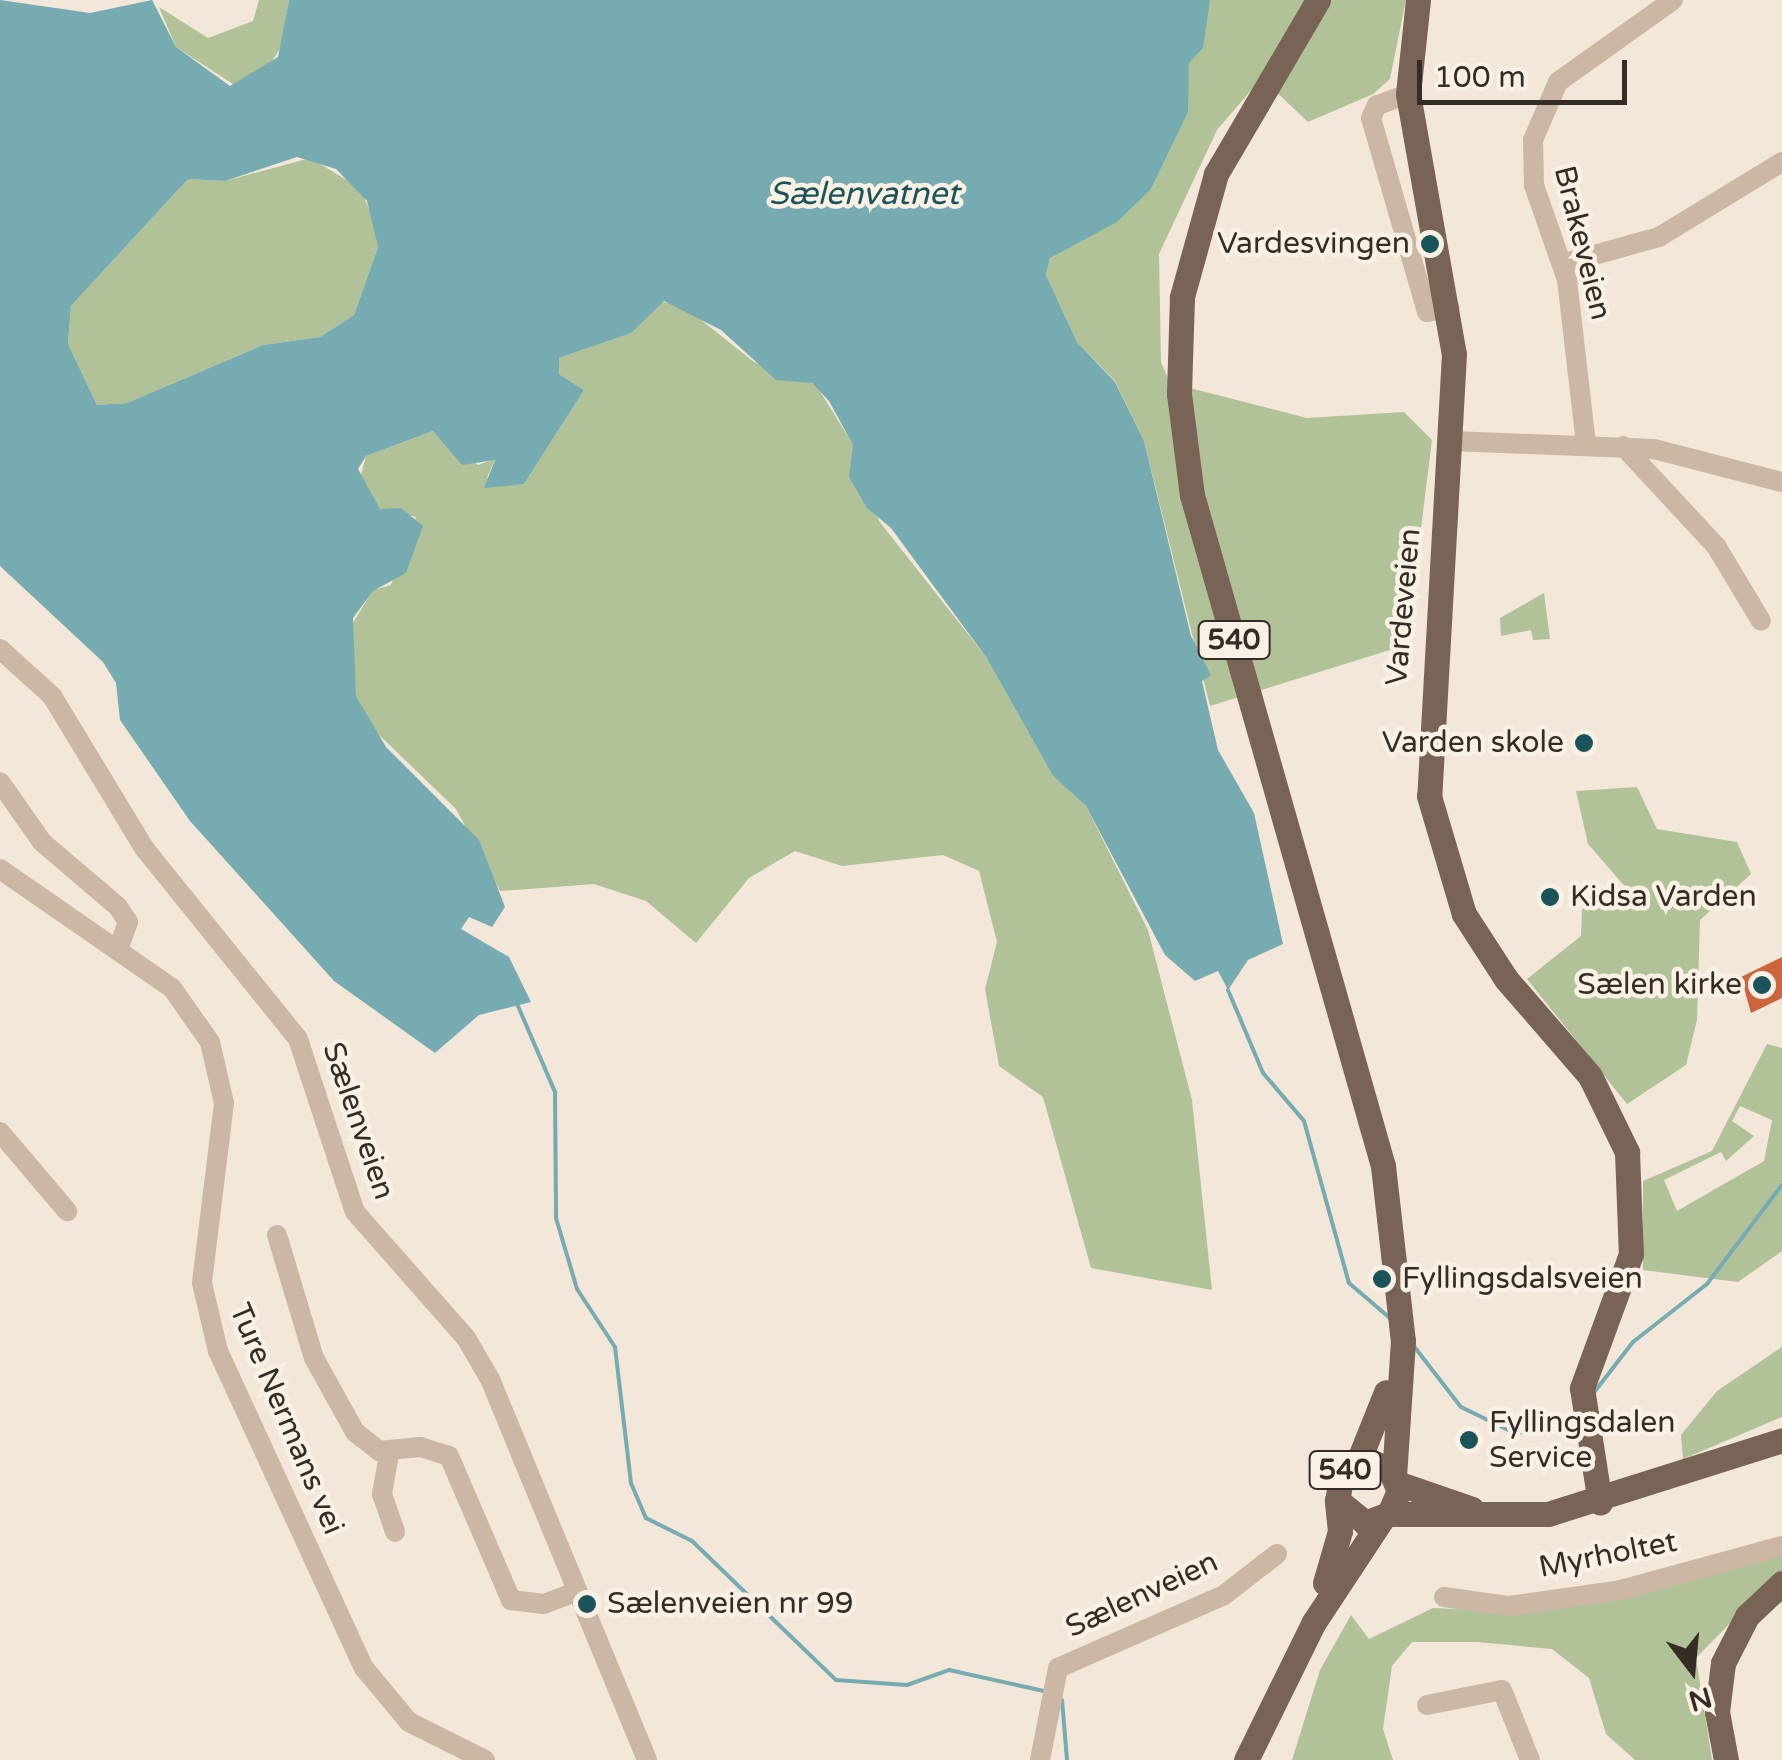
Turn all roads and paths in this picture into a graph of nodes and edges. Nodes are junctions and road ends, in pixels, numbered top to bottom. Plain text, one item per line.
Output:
1 (1318, 0) edge
2 (1418, 0) edge
3 (1673, 0) edge
4 (1408, 94) junction
5 (1782, 162) edge
6 (1562, 264) junction
7 (1450, 308) junction
8 (1452, 441) junction
9 (1586, 444) junction
10 (1622, 446) junction
11 (1782, 482) edge
12 (1761, 622) dead end
13 (0, 649) edge
14 (0, 782) edge
15 (0, 869) edge
16 (118, 949) junction
17 (0, 1132) edge
18 (67, 1212) dead end
19 (277, 1235) dead end
20 (1399, 1298) junction
21 (1782, 1440) edge
22 (389, 1454) junction
23 (1358, 1462) junction
24 (1396, 1480) junction
25 (1337, 1500) junction
26 (1600, 1502) junction
27 (1486, 1514) junction
28 (1386, 1516) junction
29 (395, 1532) dead end
30 (1782, 1546) edge
31 (1277, 1554) dead end
32 (1782, 1583) edge
33 (576, 1592) junction
34 (1444, 1598) dead end
35 (1314, 1622) junction
36 (1426, 1705) dead end
37 (485, 1760) edge
38 (646, 1760) edge
39 (1040, 1760) edge
40 (1246, 1760) edge
41 (1530, 1760) edge
42 (1726, 1760) edge

1 - 20 main road, 540
2 - 4 main road, Vardeveien
3 - 6 street, Brakeveien
4 - 7 main road, Vardeveien
4 - 7 street
5 - 6 street
6 - 9 street, Brakeveien
7 - 8 main road, Vardeveien
8 - 9 street
8 - 26 main road, Vardeveien
9 - 10 street
10 - 11 street
10 - 12 street
13 - 33 street, Sælenveien
14 - 16 street
15 - 16 street, Ture Nermans vei
16 - 37 street, Ture Nermans vei
17 - 18 street
19 - 22 street
20 - 23 main road, 540
20 - 24 main road, 540
21 - 26 main road
22 - 29 street
22 - 33 street
23 - 24 main road, 540
23 - 25 main road, 540
24 - 27 main road
24 - 28 main road, 540
25 - 28 main road, 540
25 - 35 main road, 540
26 - 27 main road
27 - 28 main road
28 - 35 main road, 540
30 - 34 street, Myrholtet
31 - 39 street, Sælenveien
32 - 42 main road
33 - 38 street, Sælenveien
35 - 40 main road, 540
36 - 41 street

